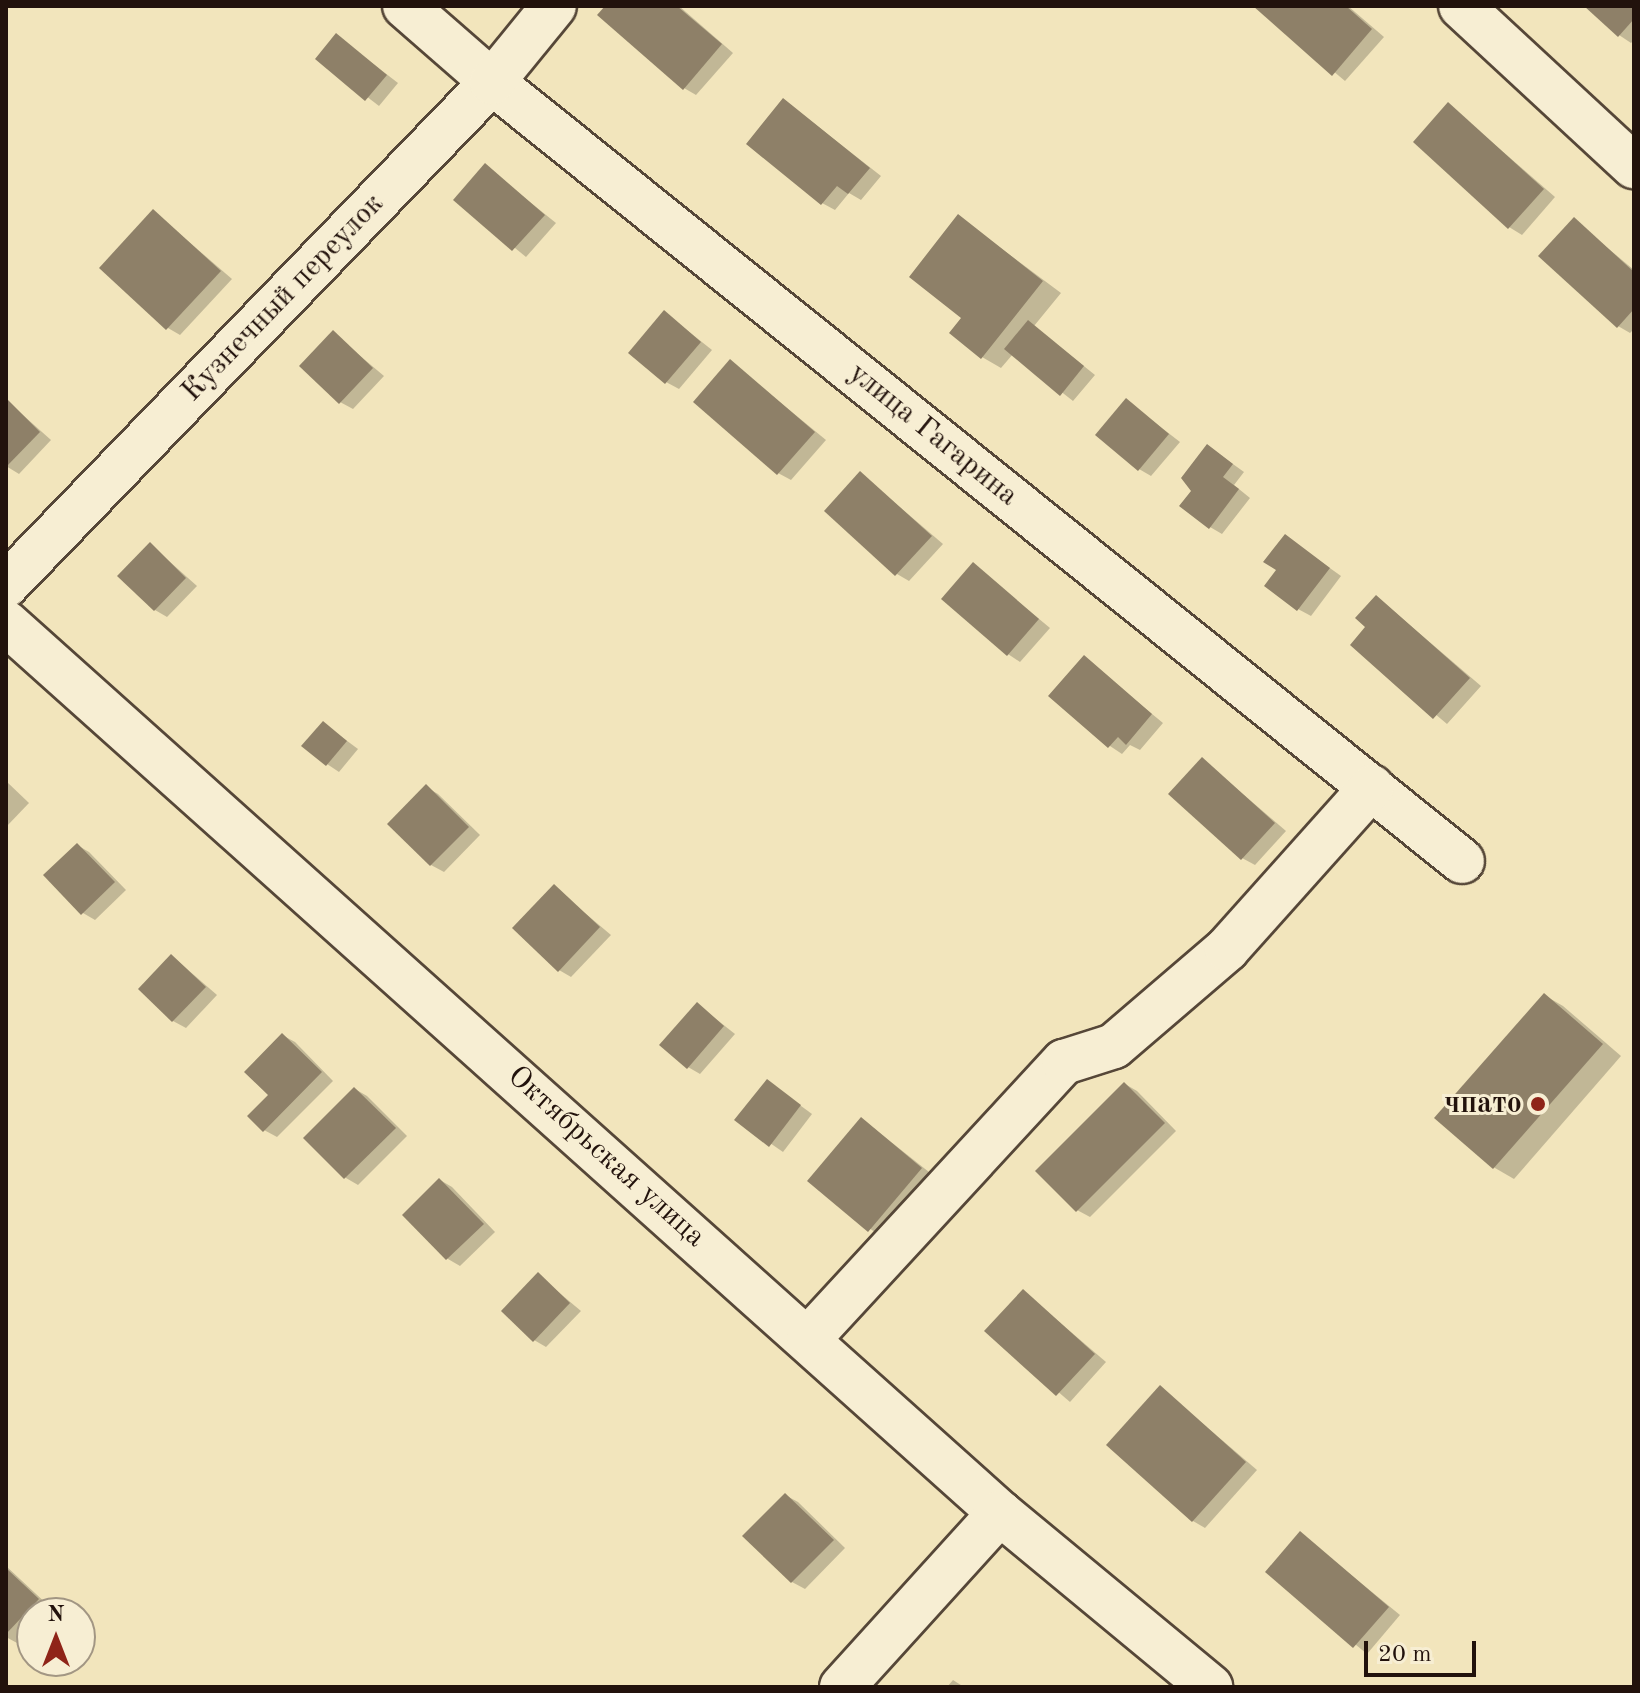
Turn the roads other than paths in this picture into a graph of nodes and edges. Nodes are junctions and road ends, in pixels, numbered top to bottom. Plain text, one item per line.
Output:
1 (405, 6) edge
2 (554, 6) edge
3 (1461, 6) edge
4 (492, 82) junction
5 (1634, 166) edge
6 (6, 585) edge
7 (6, 623) edge
8 (1372, 787) junction
9 (1462, 861) dead end
10 (809, 1338) junction
11 (1000, 1513) junction
12 (842, 1687) edge
13 (1210, 1687) edge

1 - 4 street, улица Гагарина
2 - 4 street, Кузнечный переулок
3 - 5 street
4 - 6 street, Кузнечный переулок
4 - 8 street, улица Гагарина
7 - 10 street, Октябрьская улица
8 - 9 street, улица Гагарина
8 - 10 street
10 - 11 street, Октябрьская улица
11 - 12 street
11 - 13 street, Октябрьская улица

